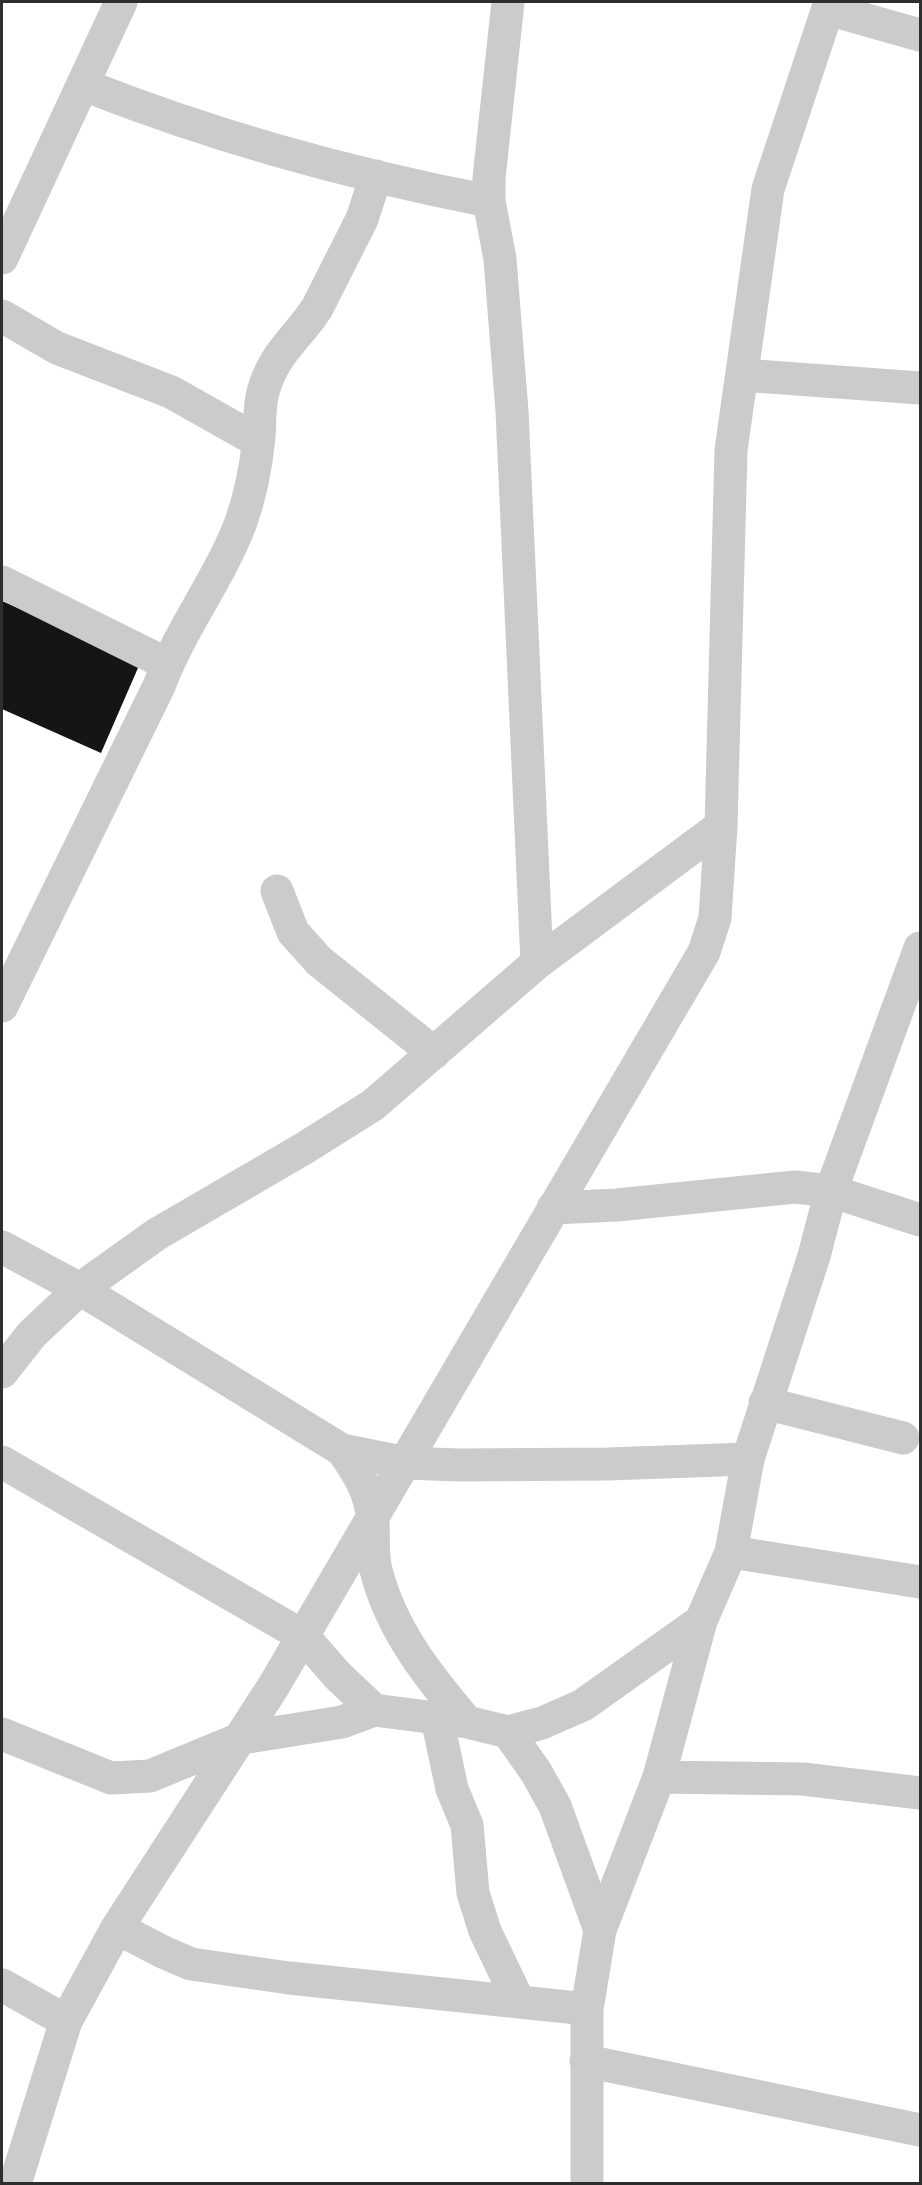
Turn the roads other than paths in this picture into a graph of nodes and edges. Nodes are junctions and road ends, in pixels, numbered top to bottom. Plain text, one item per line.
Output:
1 (120, 2) edge
2 (508, 2) edge
3 (829, 5) edge
4 (921, 35) edge
5 (84, 85) junction
6 (376, 176) junction
7 (489, 201) junction
8 (2, 258) edge
9 (2, 316) edge
10 (742, 375) junction
11 (921, 388) edge
12 (258, 441) junction
13 (2, 582) edge
14 (167, 664) junction
15 (721, 826) junction
16 (277, 891) dead end
17 (921, 948) edge
18 (537, 963) junction
19 (2, 1006) edge
20 (434, 1053) junction
21 (831, 1191) junction
22 (553, 1208) junction
23 (921, 1220) edge
24 (2, 1247) edge
25 (80, 1289) junction
26 (2, 1372) edge
27 (765, 1403) junction
28 (903, 1437) dead end
29 (342, 1450) junction
30 (748, 1460) junction
31 (2, 1462) edge
32 (406, 1463) junction
33 (372, 1518) junction
34 (731, 1552) junction
35 (921, 1582) edge
36 (701, 1621) junction
37 (303, 1636) junction
38 (374, 1710) junction
39 (452, 1720) junction
40 (508, 1732) junction
41 (2, 1734) edge
42 (242, 1738) junction
43 (150, 1776) junction
44 (659, 1777) junction
45 (921, 1793) edge
46 (185, 1819) junction
47 (117, 1928) junction
48 (600, 1930) junction
49 (2, 1985) edge
50 (518, 2000) junction
51 (587, 2009) junction
52 (66, 2020) junction
53 (586, 2061) junction
54 (921, 2130) edge
55 (15, 2184) edge
56 (587, 2184) edge

1 - 5 street
2 - 7 street
3 - 4 street
3 - 10 street
5 - 6 street
5 - 8 street
6 - 7 street
6 - 12 street
7 - 18 street
9 - 12 street
10 - 11 street
10 - 15 street
12 - 14 street
13 - 14 street
14 - 19 street
15 - 18 street
15 - 22 street
16 - 20 street
17 - 21 street
18 - 20 street
20 - 25 street
21 - 22 street
21 - 23 street
21 - 27 street
22 - 32 street
24 - 25 street
25 - 26 street
25 - 29 street
27 - 28 street
27 - 30 street
29 - 32 street
29 - 33 street
30 - 32 street
30 - 34 street
31 - 37 street
32 - 33 street
33 - 37 street
33 - 39 street
34 - 35 street
34 - 36 street
36 - 40 street
36 - 44 street
37 - 38 street
37 - 42 street
38 - 39 street
38 - 42 street
39 - 40 street
39 - 50 street
40 - 48 street
41 - 43 street
42 - 43 street
42 - 46 street
43 - 46 street
44 - 45 street
44 - 48 street
46 - 47 street
47 - 50 street
47 - 52 street
48 - 51 street
49 - 52 street
50 - 51 street
51 - 53 street
52 - 55 street
53 - 54 street
53 - 56 street

